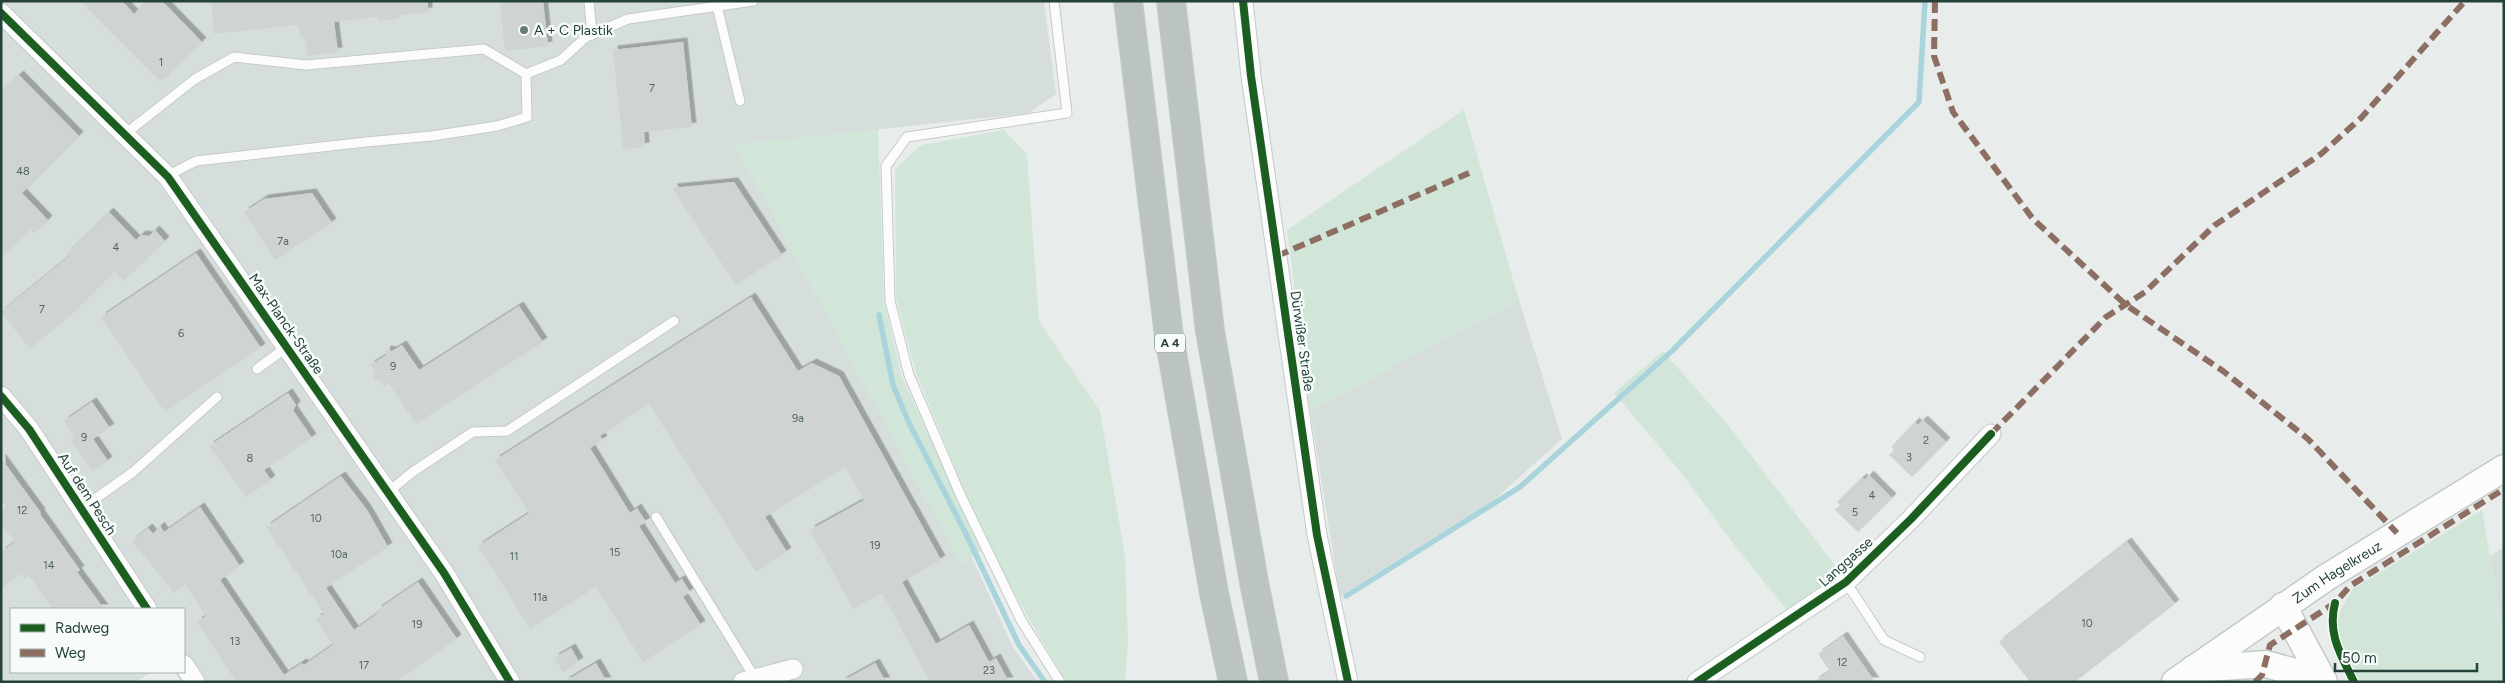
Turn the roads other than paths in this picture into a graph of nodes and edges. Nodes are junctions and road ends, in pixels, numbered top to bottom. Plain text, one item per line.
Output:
1 (8, 1) edge
2 (589, 1) edge
3 (753, 1) edge
4 (1054, 1) edge
5 (1128, 1) edge
6 (1171, 1) edge
7 (1243, 1) edge
8 (717, 6) junction
9 (1, 9) edge
10 (1, 13) edge
11 (592, 35) junction
12 (526, 74) junction
13 (740, 101) dead end
14 (124, 134) junction
15 (167, 176) junction
16 (674, 321) dead end
17 (287, 347) junction
18 (257, 369) dead end
19 (1, 396) edge
20 (217, 397) dead end
21 (1990, 434) dead end
22 (2504, 468) edge
23 (388, 492) junction
24 (81, 509) junction
25 (656, 517) dead end
26 (1846, 582) junction
27 (2283, 606) junction
28 (146, 608) edge
29 (1920, 657) dead end
30 (185, 667) edge
31 (793, 669) dead end
32 (2184, 675) edge
33 (749, 680) edge
34 (507, 681) edge
35 (2323, 681) edge
36 (194, 682) edge
37 (1060, 682) edge
38 (1233, 682) edge
39 (1274, 682) edge
40 (1348, 682) edge
41 (1697, 682) edge

1 - 9 street
2 - 11 lane
3 - 8 lane
4 - 37 lane
5 - 38 highway, A 4
6 - 39 highway
7 - 40 street, Dürwißer Straße
8 - 11 lane
8 - 13 lane
10 - 14 street, Max-Planck-Straße
11 - 12 lane
12 - 14 lane
12 - 15 lane
14 - 15 street, Max-Planck-Straße
15 - 17 street, Max-Planck-Straße
16 - 23 lane
17 - 18 lane
17 - 23 street, Max-Planck-Straße
19 - 24 street, Auf dem Pesch
20 - 24 lane
21 - 26 street, Langgasse
22 - 27 main road, Zum Hagelkreuz
23 - 34 street, Max-Planck-Straße
24 - 28 street, Auf dem Pesch
25 - 33 lane
26 - 29 lane
26 - 41 street, Langgasse
27 - 32 main road, Zum Hagelkreuz
27 - 35 main road
30 - 36 street
31 - 33 street
32 - 35 main road

